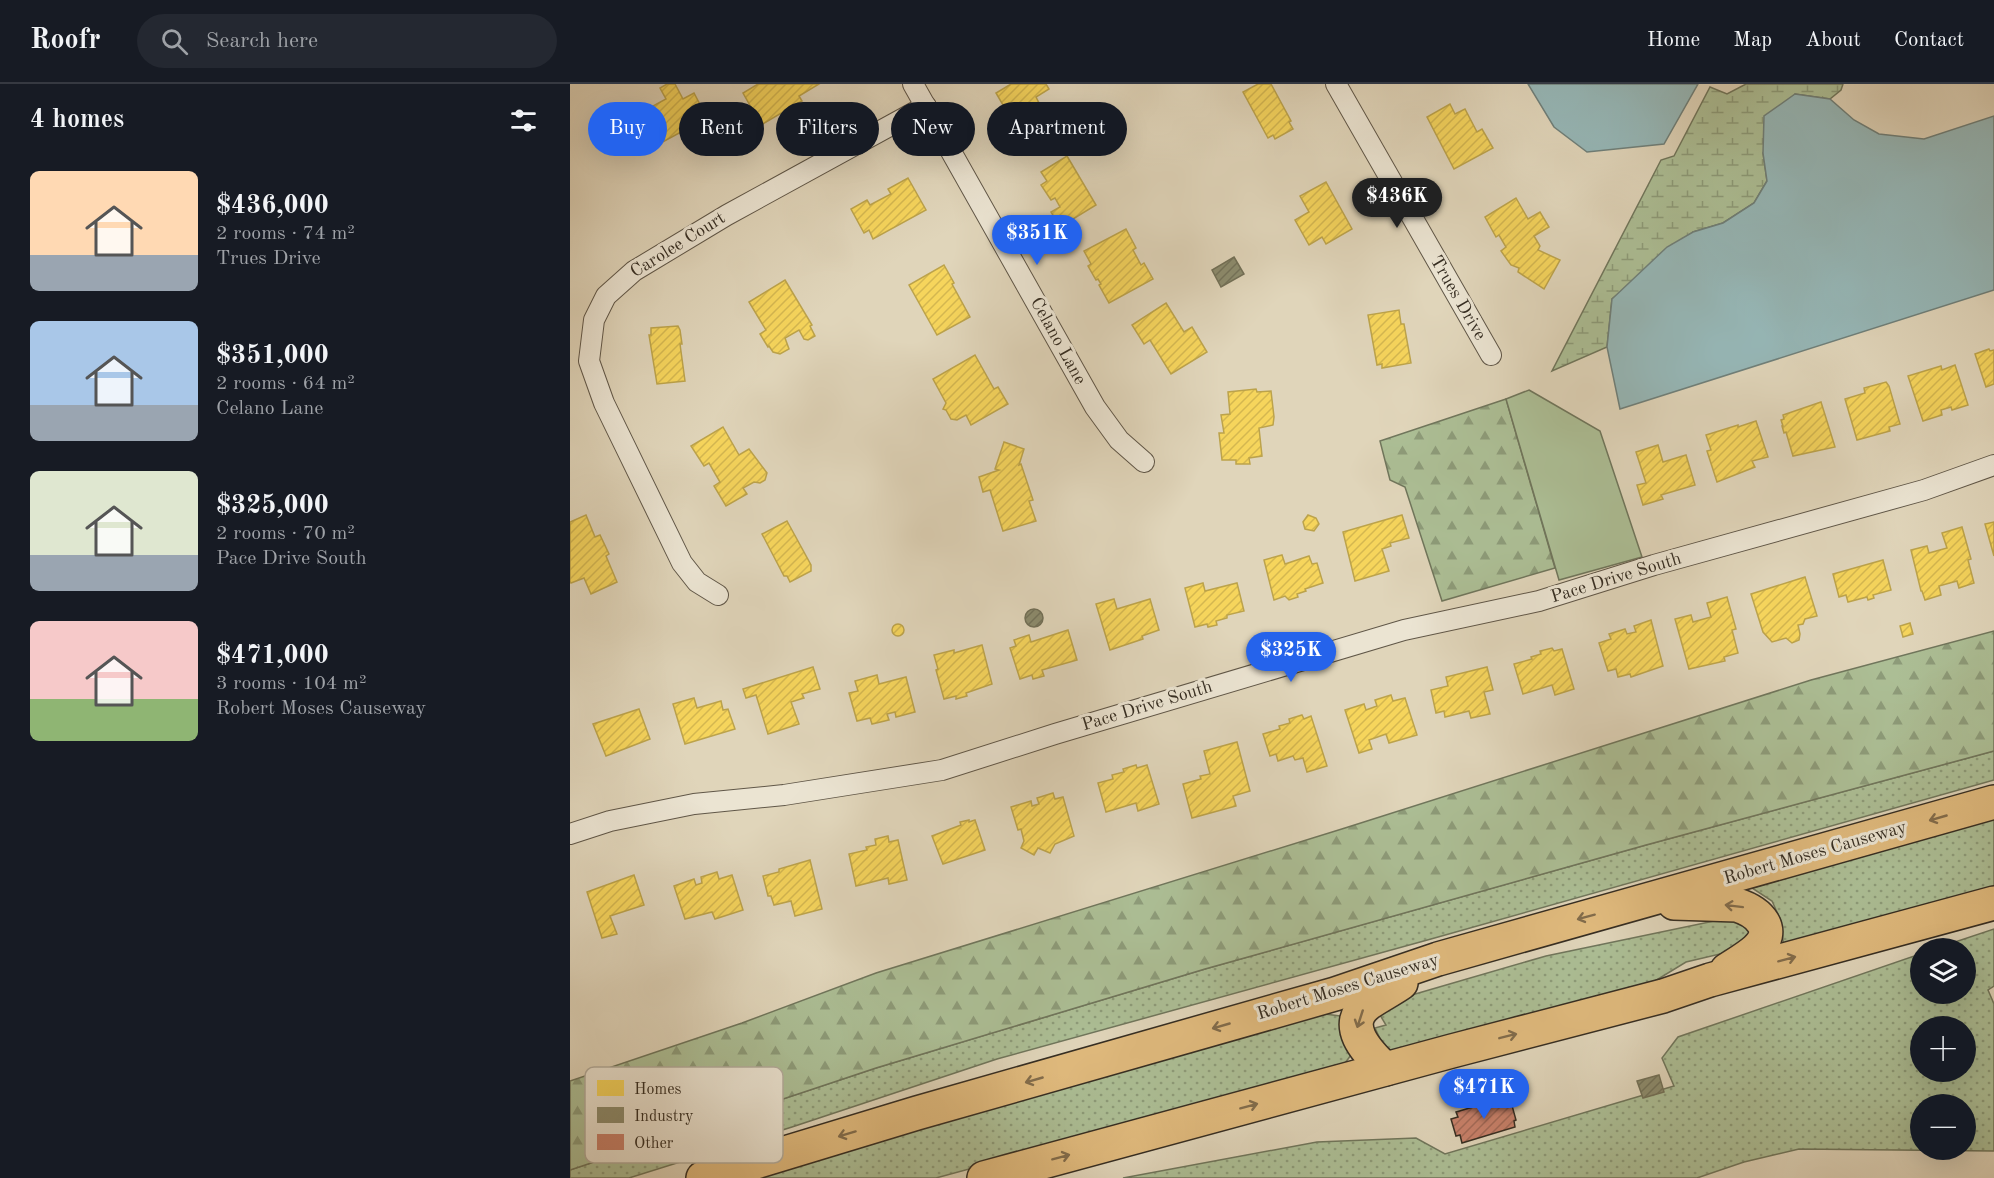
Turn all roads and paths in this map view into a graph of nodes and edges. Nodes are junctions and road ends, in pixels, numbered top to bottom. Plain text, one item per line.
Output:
1 (913, 84) edge
2 (1336, 84) edge
3 (924, 102) edge
4 (891, 125) edge
5 (954, 156) edge
6 (1491, 355) dead end
7 (1144, 462) dead end
8 (1994, 465) edge
9 (718, 595) dead end
10 (1994, 802) edge
11 (570, 834) edge
12 (1643, 902) junction
13 (1994, 903) edge
14 (1438, 959) junction
15 (1710, 980) junction
16 (1385, 1069) junction
17 (783, 1154) edge
18 (752, 1163) edge
19 (703, 1178) edge
20 (984, 1178) edge

1 - 3 street, Celano Lane
2 - 6 street, Trues Drive
4 - 9 street, Carolee Court
5 - 7 street, Celano Lane
8 - 11 street, Pace Drive South
10 -> 12 highway, Robert Moses Causeway
12 -> 14 highway, Robert Moses Causeway
15 -> 12 highway
15 -> 13 highway
14 -> 16 highway
14 -> 17 highway, Robert Moses Causeway
16 -> 15 highway
20 -> 16 highway
18 -> 19 highway, Robert Moses Causeway

